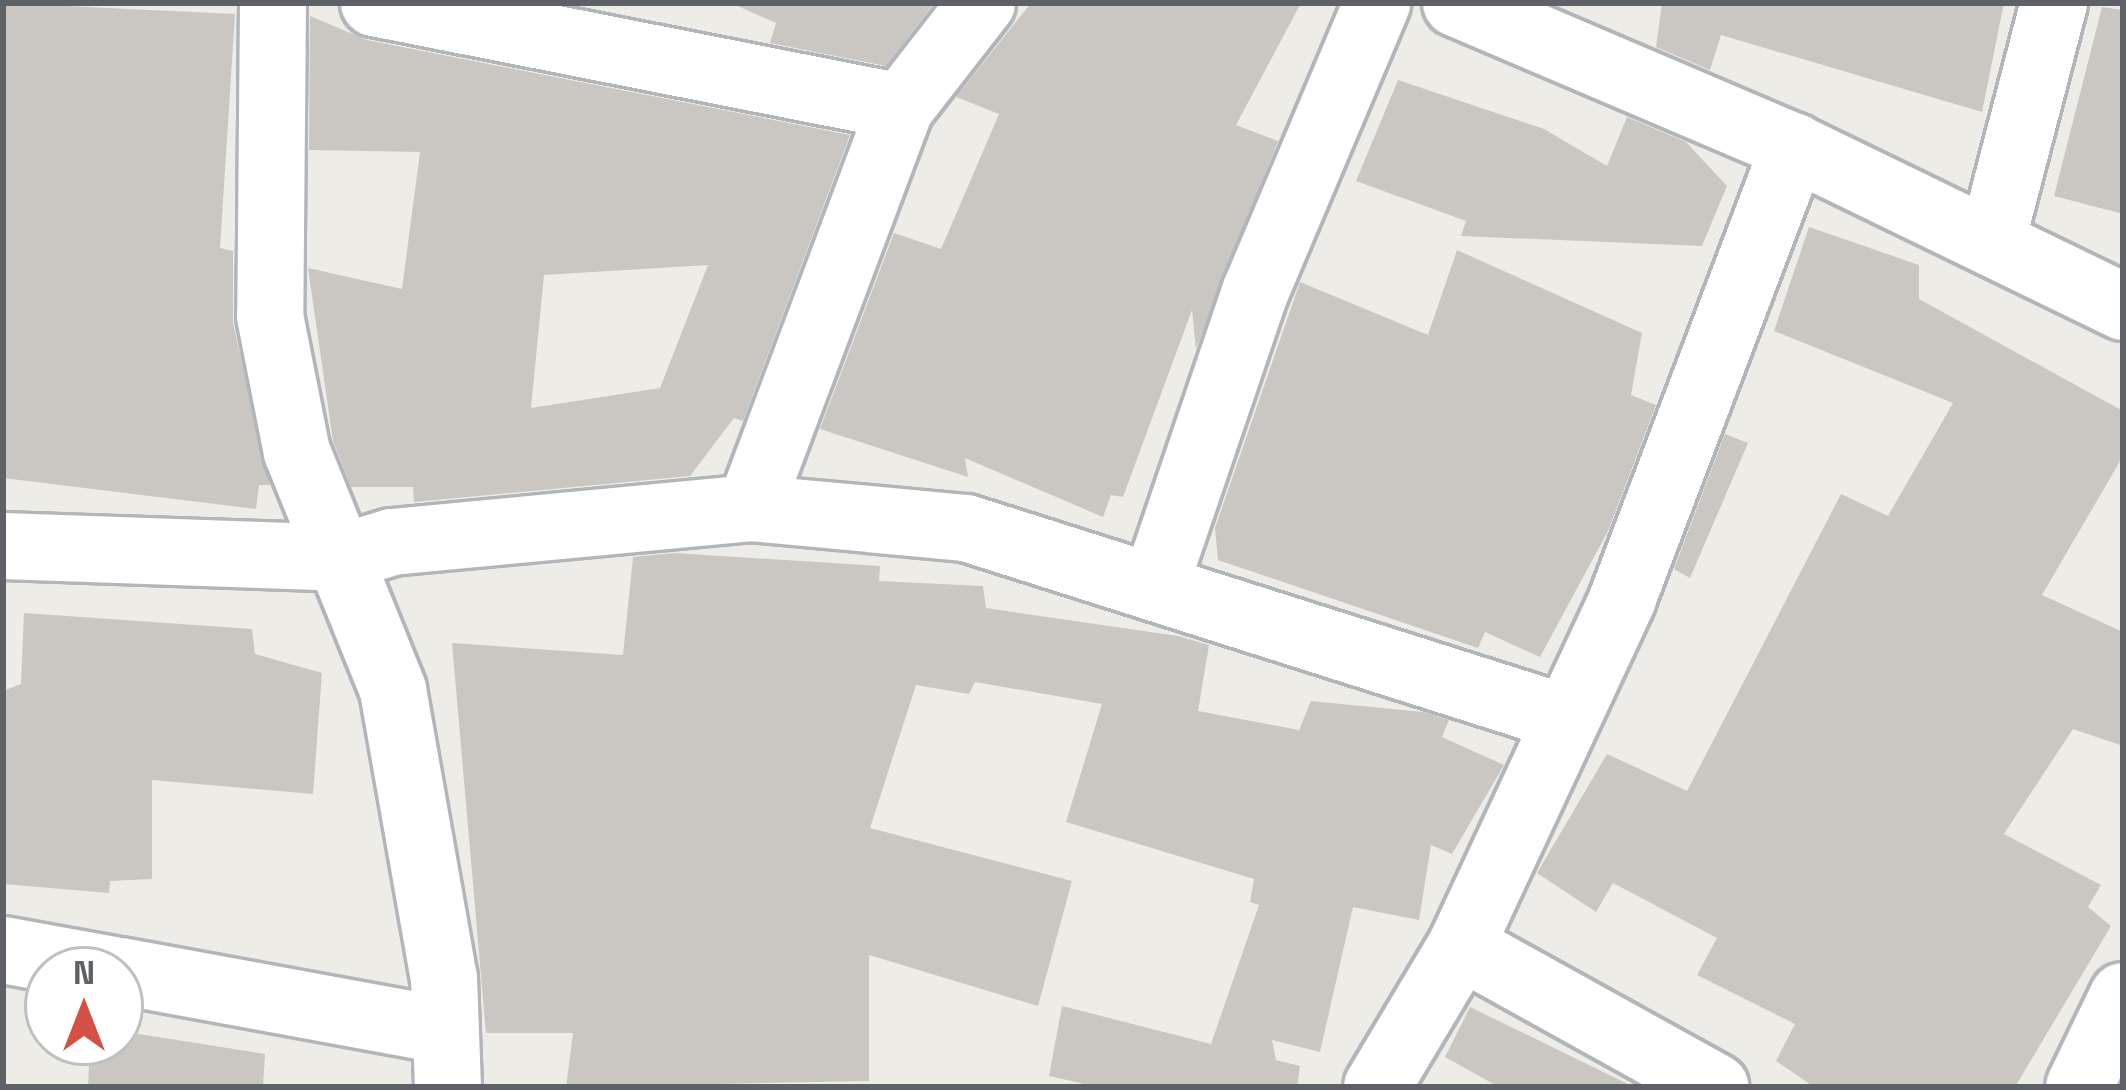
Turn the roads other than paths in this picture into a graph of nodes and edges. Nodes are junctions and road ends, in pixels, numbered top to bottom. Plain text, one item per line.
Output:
1 (273, 3) edge
2 (374, 3) edge
3 (982, 3) edge
4 (1377, 3) edge
5 (1456, 3) edge
6 (2054, 3) edge
7 (1522, 18) edge
8 (901, 107) junction
9 (1794, 147) junction
10 (1992, 241) junction
11 (2123, 307) edge
12 (750, 508) junction
13 (3, 546) edge
14 (340, 558) junction
15 (1155, 586) junction
16 (1565, 718) junction
17 (1461, 946) junction
18 (144, 978) edge
19 (2123, 996) edge
20 (447, 1059) edge
21 (1377, 1087) edge
22 (1715, 1087) edge
23 (2079, 1087) edge

1 - 14 street
2 - 8 street
3 - 8 street
4 - 15 street
5 - 7 street
6 - 10 street
7 - 9 street
8 - 12 street
9 - 10 street
9 - 16 street
10 - 11 street
12 - 14 street
12 - 15 street
13 - 14 street
14 - 20 street
15 - 16 street
16 - 17 street
17 - 21 street
17 - 22 street
18 - 20 street
19 - 23 street

